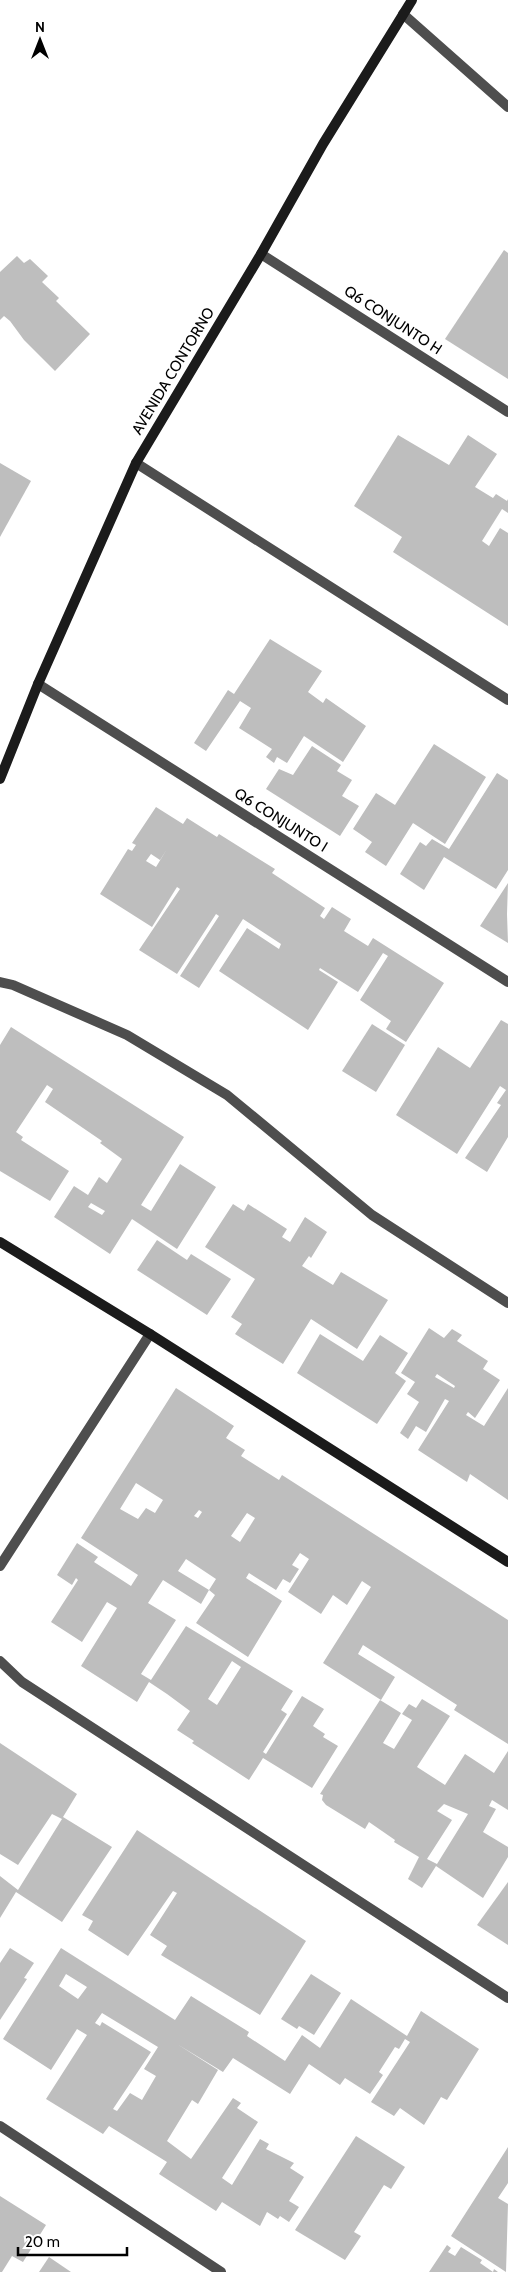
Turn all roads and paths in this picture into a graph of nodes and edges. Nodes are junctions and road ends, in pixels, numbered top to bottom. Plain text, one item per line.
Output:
1 (412, 0) edge
2 (403, 14) junction
3 (508, 107) edge
4 (261, 254) junction
5 (508, 412) edge
6 (136, 463) junction
7 (38, 684) junction
8 (508, 700) edge
9 (0, 779) edge
10 (0, 982) edge
11 (508, 982) edge
12 (0, 1242) edge
13 (508, 1303) edge
14 (150, 1334) junction
15 (508, 1562) edge
16 (0, 1566) edge
17 (0, 1661) edge
18 (508, 1998) edge
19 (0, 2126) edge
20 (221, 2272) edge

1 - 2 street, AVENIDA CONTORNO
2 - 3 street
2 - 4 street, AVENIDA CONTORNO
4 - 5 street, Q6 CONJUNTO H
4 - 6 street, AVENIDA CONTORNO
6 - 7 street, AVENIDA CONTORNO
6 - 8 street
7 - 9 street, AVENIDA CONTORNO
7 - 11 street, Q6 CONJUNTO I
10 - 13 street
12 - 14 street
14 - 15 street
14 - 16 street
17 - 18 street
19 - 20 street

